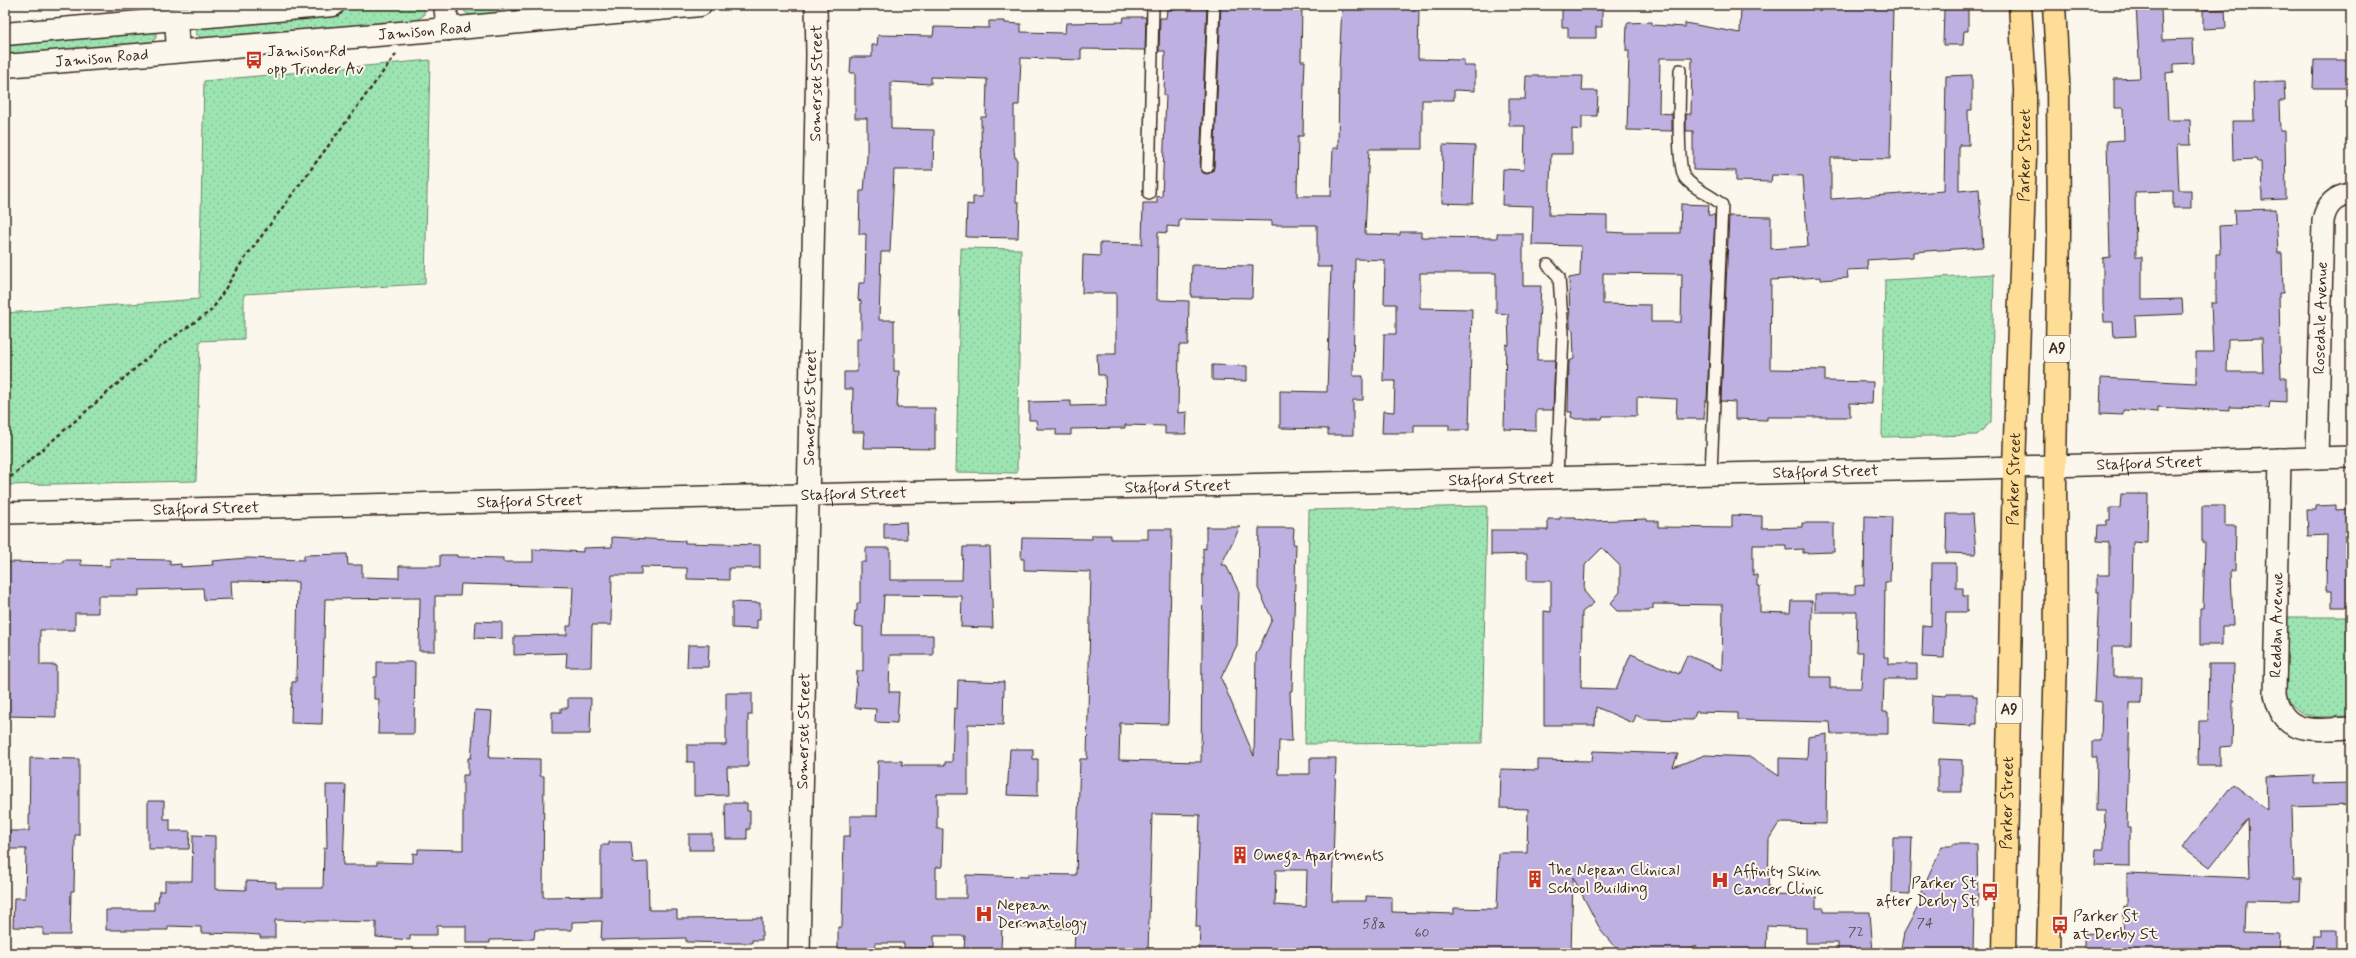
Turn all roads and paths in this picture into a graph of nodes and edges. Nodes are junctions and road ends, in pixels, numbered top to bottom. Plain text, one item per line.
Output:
1 (334, 5) edge
2 (445, 5) edge
3 (700, 5) edge
4 (816, 5) edge
5 (1153, 5) edge
6 (1214, 5) edge
7 (2020, 5) edge
8 (2054, 5) edge
9 (175, 12) edge
10 (448, 29) junction
11 (398, 33) junction
12 (5, 34) edge
13 (178, 50) junction
14 (5, 66) edge
15 (1680, 70) dead end
16 (1207, 167) dead end
17 (1149, 194) dead end
18 (2351, 194) edge
19 (1548, 265) dead end
20 (2351, 457) edge
21 (2317, 458) junction
22 (2280, 459) junction
23 (2055, 465) junction
24 (2014, 467) junction
25 (1711, 474) junction
26 (1557, 477) junction
27 (5, 482) edge
28 (808, 494) junction
29 (5, 513) edge
30 (2351, 728) edge
31 (799, 953) edge
32 (2004, 953) edge
33 (2048, 953) edge

1 - 9 main road, Jamison Road
2 - 10 main road
3 - 10 main road, Jamison Road
4 - 28 street, Somerset Street
5 - 17 lane
6 - 16 lane
7 - 24 highway, Parker Street / A9
8 - 23 highway, A9
9 - 12 main road, Jamison Road
9 - 13 main road
10 - 11 main road, Jamison Road
11 - 13 main road, Jamison Road
11 - 27 path
13 - 14 main road, Jamison Road
15 - 25 lane
18 - 21 street, Rosedale Avenue
19 - 26 lane
20 - 21 street, Stafford Street
21 - 22 street, Stafford Street
22 - 23 street, Stafford Street
22 - 30 street, Reddan Avenue
23 - 24 street, Stafford Street
23 - 33 highway, A9
24 - 25 street, Stafford Street
24 - 32 highway, Parker Street / A9
25 - 26 street, Stafford Street
26 - 28 street, Stafford Street
28 - 29 street, Stafford Street
28 - 31 street, Somerset Street

